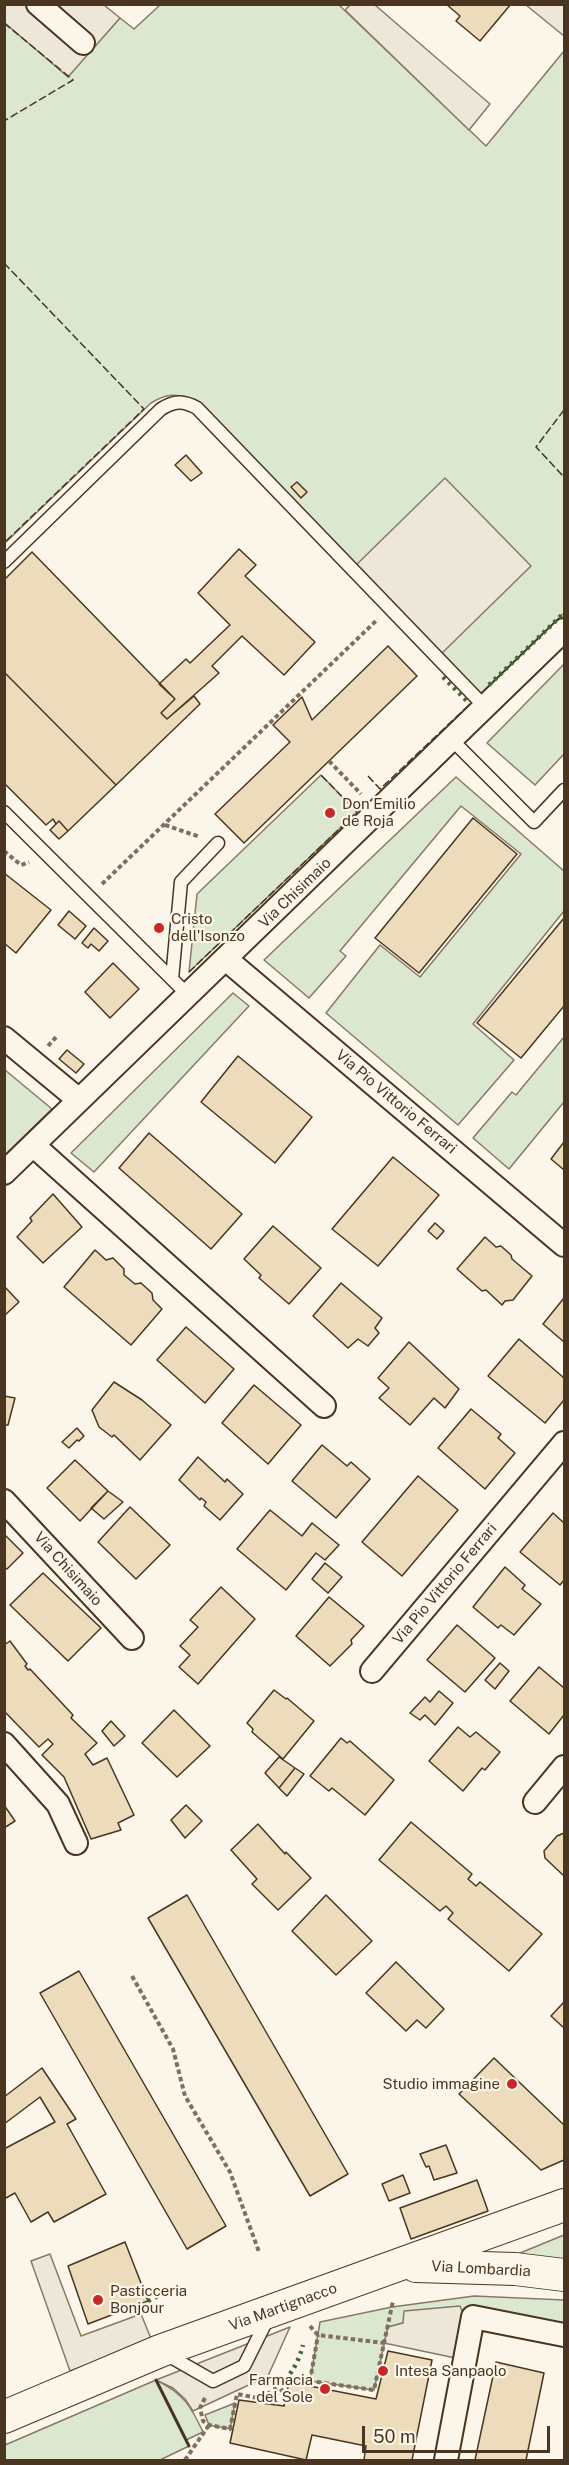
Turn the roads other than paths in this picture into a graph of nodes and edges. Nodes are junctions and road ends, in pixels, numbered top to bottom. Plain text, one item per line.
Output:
1 (38, 4) edge
2 (83, 44) dead end
3 (4, 562) edge
4 (564, 630) edge
5 (486, 708) junction
6 (453, 741) junction
7 (564, 790) edge
8 (4, 812) edge
9 (218, 843) road end
10 (226, 960) junction
11 (172, 980) junction
12 (189, 996) junction
13 (4, 1038) edge
14 (78, 1100) junction
15 (33, 1145) junction
16 (4, 1173) edge
17 (564, 1245) edge
18 (324, 1406) dead end
19 (564, 1443) edge
20 (4, 1501) edge
21 (132, 1638) dead end
22 (372, 1671) dead end
23 (4, 1744) edge
24 (564, 1767) edge
25 (535, 1802) dead end
26 (76, 1844) dead end
27 (564, 2205) edge
28 (398, 2266) junction
29 (564, 2275) edge
30 (272, 2310) junction
31 (564, 2335) edge
32 (160, 2351) junction
33 (4, 2417) edge
34 (446, 2460) edge

1 - 2 street
3 - 5 lane
4 - 5 street, Via Chisimaio
5 - 6 street, Via Chisimaio
6 - 7 lane
6 - 10 street, Via Chisimaio
8 - 11 lane
9 - 11 lane
10 - 12 street, Via Chisimaio
10 - 17 street, Via Pio Vittorio Ferrari
11 - 12 lane
12 - 14 street, Via Chisimaio
13 - 14 street
14 - 15 street, Via Chisimaio
15 - 16 street, Via Chisimaio
15 - 18 street
19 - 22 street, Via Pio Vittorio Ferrari
20 - 21 street, Via Chisimaio
23 - 26 street
24 - 25 street
27 - 28 main road, Via Martignacco
28 - 29 main road, Via Lombardia
28 - 30 main road, Via Martignacco
30 - 32 main road, Via Martignacco
30 - 32 lane
31 - 34 street
32 - 33 main road, Via Martignacco

